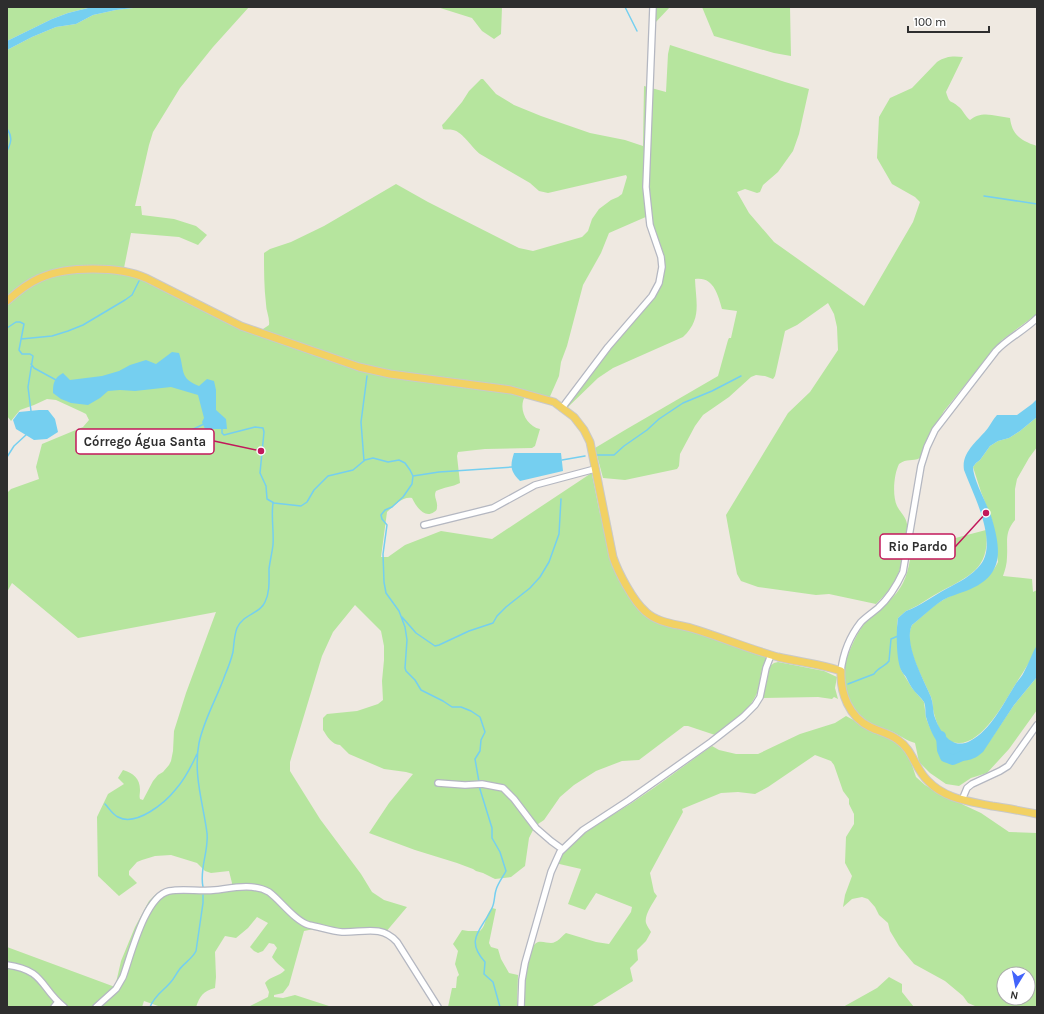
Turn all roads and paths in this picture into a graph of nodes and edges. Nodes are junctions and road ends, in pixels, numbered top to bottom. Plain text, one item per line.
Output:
1 (652, 7) edge
2 (7, 301) edge
3 (1037, 318) edge
4 (562, 408) junction
5 (596, 469) junction
6 (424, 525) dead end
7 (771, 655) junction
8 (841, 671) junction
9 (1037, 725) edge
10 (438, 783) dead end
11 (962, 800) junction
12 (1037, 814) edge
13 (562, 849) junction
14 (7, 965) edge
15 (58, 1002) junction
16 (54, 1007) edge
17 (64, 1007) edge
18 (96, 1007) edge
19 (438, 1007) edge
20 (521, 1007) edge

1 - 4 street
2 - 4 main road
3 - 8 street
4 - 5 main road
5 - 6 street
5 - 7 main road
7 - 8 main road
7 - 13 street
8 - 11 main road
9 - 11 street
10 - 13 street
11 - 12 main road
13 - 20 street
14 - 15 street
15 - 16 street
15 - 17 street
18 - 19 street

